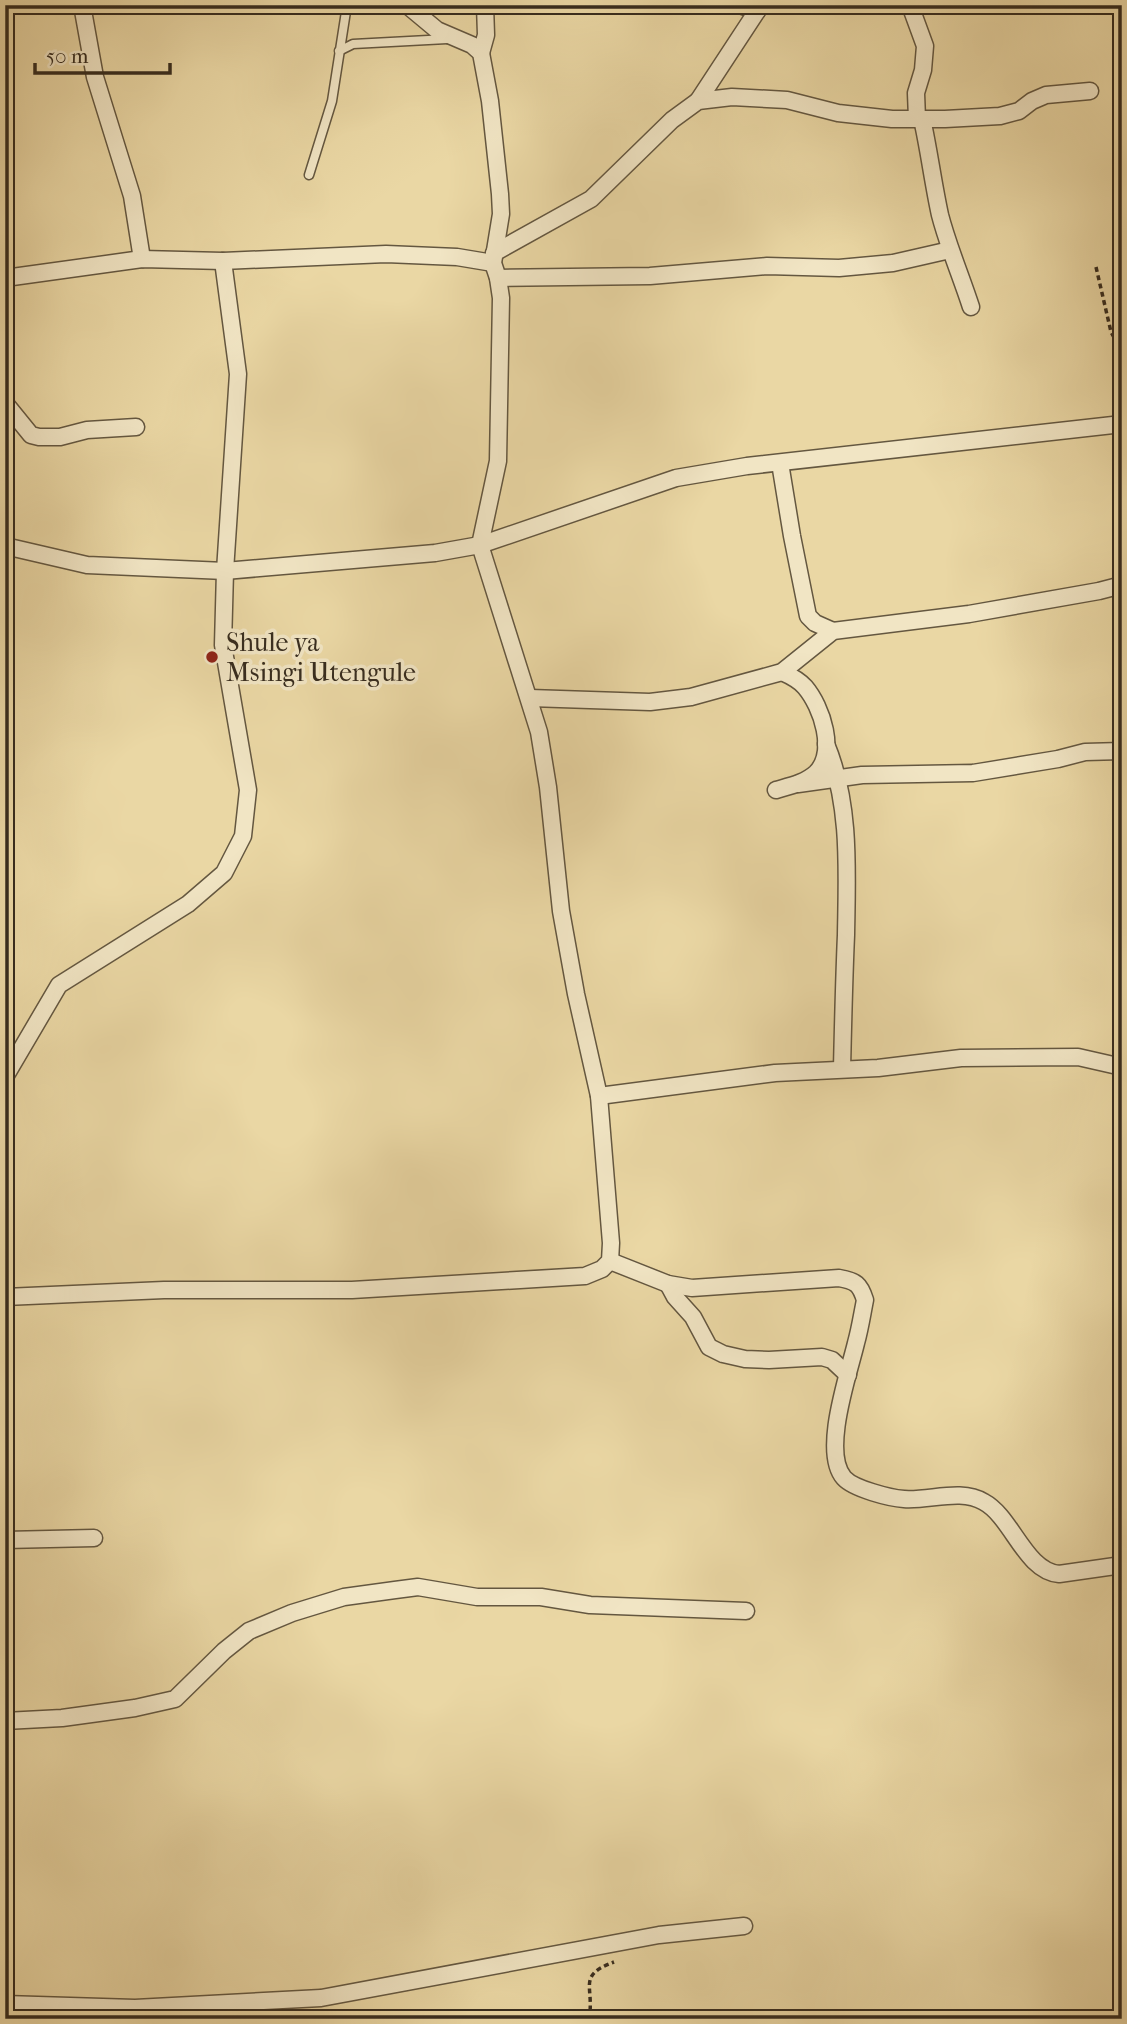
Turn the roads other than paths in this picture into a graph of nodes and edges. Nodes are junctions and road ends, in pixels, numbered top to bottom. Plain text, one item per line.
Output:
1 (82, 5) edge
2 (347, 5) edge
3 (407, 5) edge
4 (485, 5) edge
5 (740, 5) edge
6 (910, 5) edge
7 (759, 8) edge
8 (453, 38) junction
9 (339, 51) junction
10 (481, 53) junction
11 (1090, 91) dead end
12 (698, 101) junction
13 (920, 119) junction
14 (309, 175) dead end
15 (950, 250) junction
16 (142, 259) junction
17 (223, 261) junction
18 (495, 265) junction
19 (5, 278) edge
20 (971, 307) dead end
21 (5, 403) edge
22 (1122, 424) edge
23 (136, 427) dead end
24 (780, 463) junction
25 (480, 545) junction
26 (5, 546) edge
27 (225, 571) junction
28 (1122, 585) edge
29 (833, 631) junction
30 (782, 672) junction
31 (530, 698) junction
32 (826, 744) junction
33 (1122, 751) edge
34 (838, 778) junction
35 (798, 784) junction
36 (776, 790) dead end
37 (1122, 1067) edge
38 (842, 1069) junction
39 (5, 1077) edge
40 (599, 1096) junction
41 (610, 1261) junction
42 (668, 1284) junction
43 (5, 1297) edge
44 (848, 1375) junction
45 (94, 1538) dead end
46 (5, 1540) edge
47 (1122, 1565) edge
48 (746, 1611) dead end
49 (5, 1721) edge
50 (744, 1926) dead end
51 (5, 2004) edge

1 - 16 street
2 - 9 lane
3 - 8 street
4 - 10 street
5 - 7 street
6 - 13 street
7 - 12 street
8 - 9 lane
8 - 10 street
9 - 14 lane
10 - 18 street
11 - 13 street
12 - 13 street
12 - 18 street
13 - 15 street
15 - 18 street
15 - 20 street
16 - 17 street
16 - 19 street
17 - 18 street
17 - 27 street
18 - 25 street
21 - 23 street
22 - 24 street
24 - 25 street
24 - 29 street
25 - 27 street
25 - 31 street
26 - 27 street
27 - 39 street
28 - 29 street
29 - 30 street
30 - 31 street
30 - 32 street
31 - 40 street
32 - 34 street
32 - 35 street
33 - 34 street
34 - 35 street
34 - 38 street
35 - 36 street
37 - 38 street
38 - 40 street
40 - 41 street
41 - 42 street
41 - 43 street
42 - 44 street
42 - 44 street
44 - 47 street
45 - 46 street
48 - 49 street
50 - 51 street

